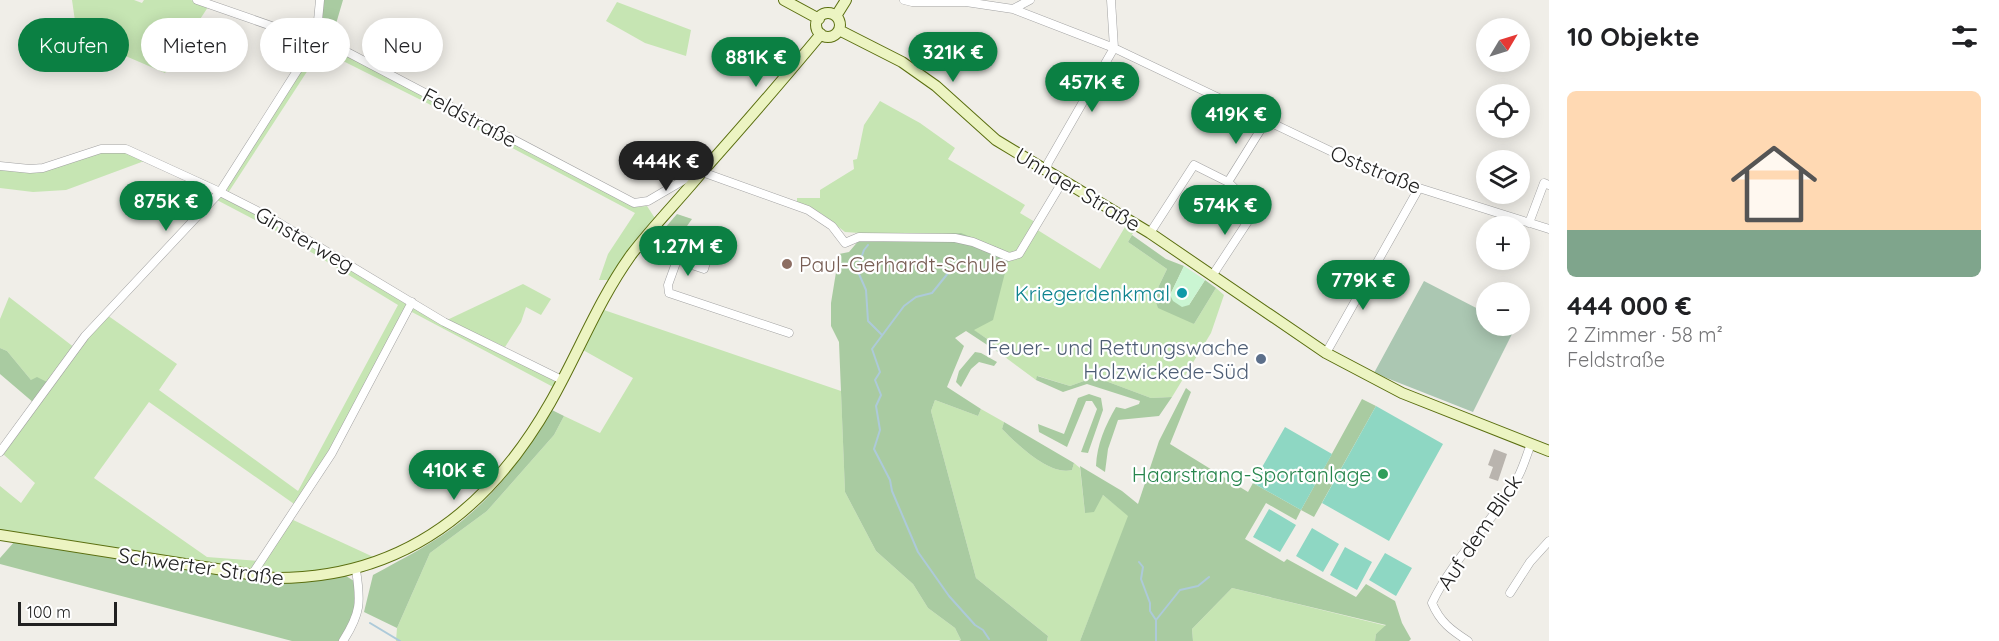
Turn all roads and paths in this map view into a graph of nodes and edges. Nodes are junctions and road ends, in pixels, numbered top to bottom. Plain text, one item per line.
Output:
1 (197, 0) edge
2 (320, 0) edge
3 (784, 0) edge
4 (846, 0) edge
5 (904, 0) edge
6 (1030, 0) edge
7 (1111, 0) edge
8 (799, 3) edge
9 (1013, 9) junction
10 (836, 16) junction
11 (318, 18) edge
12 (819, 19) junction
13 (260, 22) edge
14 (839, 30) junction
15 (821, 34) junction
16 (1114, 48) junction
17 (350, 53) edge
18 (296, 72) edge
19 (1266, 121) junction
20 (0, 166) edge
21 (1047, 169) junction
22 (702, 172) junction
23 (1228, 182) junction
24 (1061, 184) dead end
25 (1549, 185) edge
26 (1419, 188) junction
27 (220, 192) junction
28 (1507, 216) edge
29 (1530, 220) edge
30 (1530, 223) edge
31 (1549, 229) edge
32 (1150, 233) junction
33 (711, 246) dead end
34 (638, 247) junction
35 (677, 261) junction
36 (1212, 276) junction
37 (412, 302) junction
38 (789, 333) dead end
39 (1326, 353) junction
40 (562, 380) junction
41 (1531, 444) junction
42 (1549, 451) edge
43 (0, 452) edge
44 (0, 535) edge
45 (1549, 541) edge
46 (356, 570) junction
47 (251, 576) junction
48 (1509, 593) dead end
49 (343, 641) edge
50 (1468, 641) edge

1 - 13 street, Feldstraße
2 - 11 street
3 - 8 main road
4 - 10 main road
5 - 9 street, Oststraße
6 - 9 street
7 - 16 street
8 - 12 main road
9 - 16 street, Oststraße
10 - 12 main road
10 - 14 main road
12 - 15 main road
14 - 15 main road
14 - 21 main road, Unnaer Straße
15 - 22 main road, Schwerter Straße
16 - 19 street, Oststraße
16 - 21 street
17 - 22 street, Feldstraße
18 - 27 street
19 - 23 street
19 - 26 street, Oststraße
20 - 27 street, Ginsterweg
21 - 32 main road, Unnaer Straße
22 - 24 street
22 - 34 main road, Schwerter Straße
23 - 32 street
23 - 36 street
25 - 29 street
26 - 28 street, Oststraße
26 - 39 street
27 - 37 street, Ginsterweg
27 - 43 street
30 - 31 street, Oststraße
32 - 36 main road, Unnaer Straße
33 - 35 street
34 - 35 street
34 - 40 main road, Schwerter Straße
35 - 38 street
36 - 39 main road, Unnaer Straße
37 - 40 street, Ginsterweg
37 - 47 street
39 - 41 main road, Unnaer Straße
40 - 46 main road, Schwerter Straße
41 - 42 main road, Unnaer Straße
41 - 50 street, Auf dem Blick
44 - 47 main road, Schwerter Straße
45 - 48 street
46 - 47 main road, Schwerter Straße
46 - 49 street

